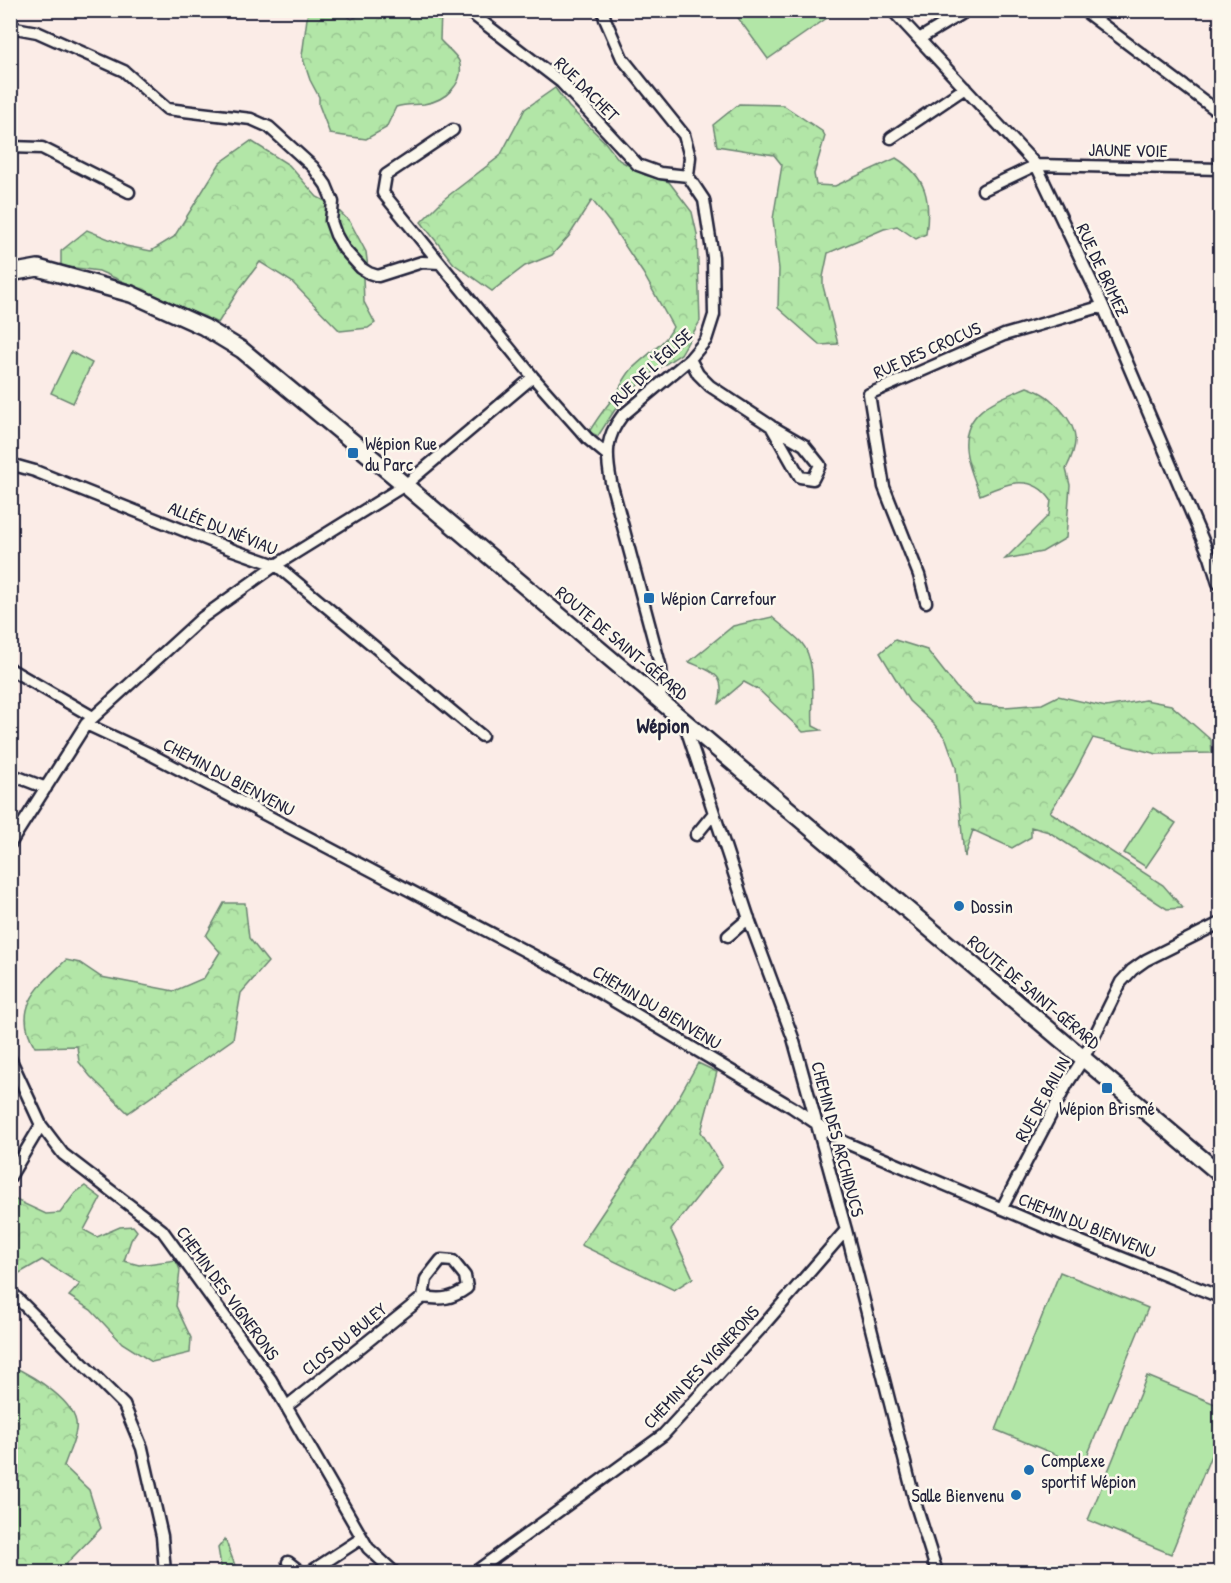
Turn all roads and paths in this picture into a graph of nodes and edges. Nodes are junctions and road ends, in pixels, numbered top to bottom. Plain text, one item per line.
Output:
1 (466, 10) edge
2 (603, 10) edge
3 (892, 10) edge
4 (967, 10) edge
5 (1083, 10) edge
6 (10, 27) edge
7 (919, 39) junction
8 (965, 88) junction
9 (1221, 113) edge
10 (453, 130) dead end
11 (891, 138) dead end
12 (10, 147) edge
13 (1036, 165) junction
14 (1221, 169) edge
15 (688, 176) junction
16 (983, 190) dead end
17 (129, 192) dead end
18 (440, 263) junction
19 (10, 273) edge
20 (1103, 306) junction
21 (690, 359) junction
22 (533, 376) junction
23 (771, 426) junction
24 (606, 454) junction
25 (10, 464) edge
26 (405, 485) junction
27 (276, 565) junction
28 (1220, 585) edge
29 (926, 602) dead end
30 (10, 669) edge
31 (658, 700) junction
32 (89, 721) junction
33 (684, 721) junction
34 (482, 736) dead end
35 (10, 774) edge
36 (46, 788) junction
37 (714, 813) junction
38 (696, 835) dead end
39 (10, 844) edge
40 (749, 918) junction
41 (1221, 922) edge
42 (728, 936) dead end
43 (10, 1058) edge
44 (1083, 1059) junction
45 (816, 1123) junction
46 (41, 1125) junction
47 (1221, 1174) edge
48 (10, 1177) edge
49 (1002, 1208) junction
50 (846, 1230) junction
51 (10, 1291) edge
52 (423, 1297) junction
53 (1221, 1297) edge
54 (286, 1407) junction
55 (362, 1538) junction
56 (288, 1562) dead end
57 (165, 1572) edge
58 (301, 1572) edge
59 (310, 1572) edge
60 (394, 1572) edge
61 (475, 1572) edge
62 (937, 1572) edge

1 - 15 street, RUE DACHET
2 - 15 street
3 - 7 street, RUE DE BRIMEZ
4 - 7 street
5 - 9 street
6 - 18 street
7 - 8 street, RUE DE BRIMEZ
8 - 11 street
8 - 13 street, RUE DE BRIMEZ
10 - 18 street
12 - 17 street
13 - 14 street, JAUNE VOIE
13 - 16 street
13 - 20 street, RUE DE BRIMEZ
15 - 21 street, RUE DE L'ÉGLISE
18 - 22 street
19 - 26 main road, ROUTE DE SAINT-GÉRARD
20 - 28 street, RUE DE BRIMEZ
20 - 29 street, RUE DES CROCUS
21 - 23 street
21 - 24 street, RUE DE L'ÉGLISE
22 - 24 street
22 - 26 street
23 - 23 street
24 - 31 street, RUE DE L'ÉGLISE
25 - 27 street, ALLÉE DU NÉVIAU
26 - 27 street
26 - 31 main road, ROUTE DE SAINT-GÉRARD
27 - 32 street
27 - 34 street, ALLÉE DU NÉVIAU
30 - 32 street, CHEMIN DU BIENVENU
31 - 33 main road, ROUTE DE SAINT-GÉRARD
32 - 36 street
32 - 45 street, CHEMIN DU BIENVENU
33 - 37 street, CHEMIN DES ARCHIDUCS
33 - 44 main road, ROUTE DE SAINT-GÉRARD
35 - 36 street
36 - 39 street
37 - 38 street
37 - 40 street, CHEMIN DES ARCHIDUCS
40 - 42 street
40 - 45 street, CHEMIN DES ARCHIDUCS
41 - 44 street, RUE DE BAILIN
43 - 46 street, CHEMIN DES VIGNERONS
44 - 47 main road, ROUTE DE SAINT-GÉRARD
44 - 49 street, RUE DE BAILIN
45 - 49 street, CHEMIN DU BIENVENU
45 - 50 street, CHEMIN DES ARCHIDUCS
46 - 48 street
46 - 54 street, CHEMIN DES VIGNERONS
49 - 53 street, CHEMIN DU BIENVENU
50 - 61 street, CHEMIN DES VIGNERONS
50 - 62 street, CHEMIN DES ARCHIDUCS
51 - 57 street
52 - 52 street, CLOS DU BULEY
52 - 54 street, CLOS DU BULEY
54 - 55 street, CHEMIN DES VIGNERONS
55 - 59 street
55 - 60 street, CHEMIN DES VIGNERONS
56 - 58 street

